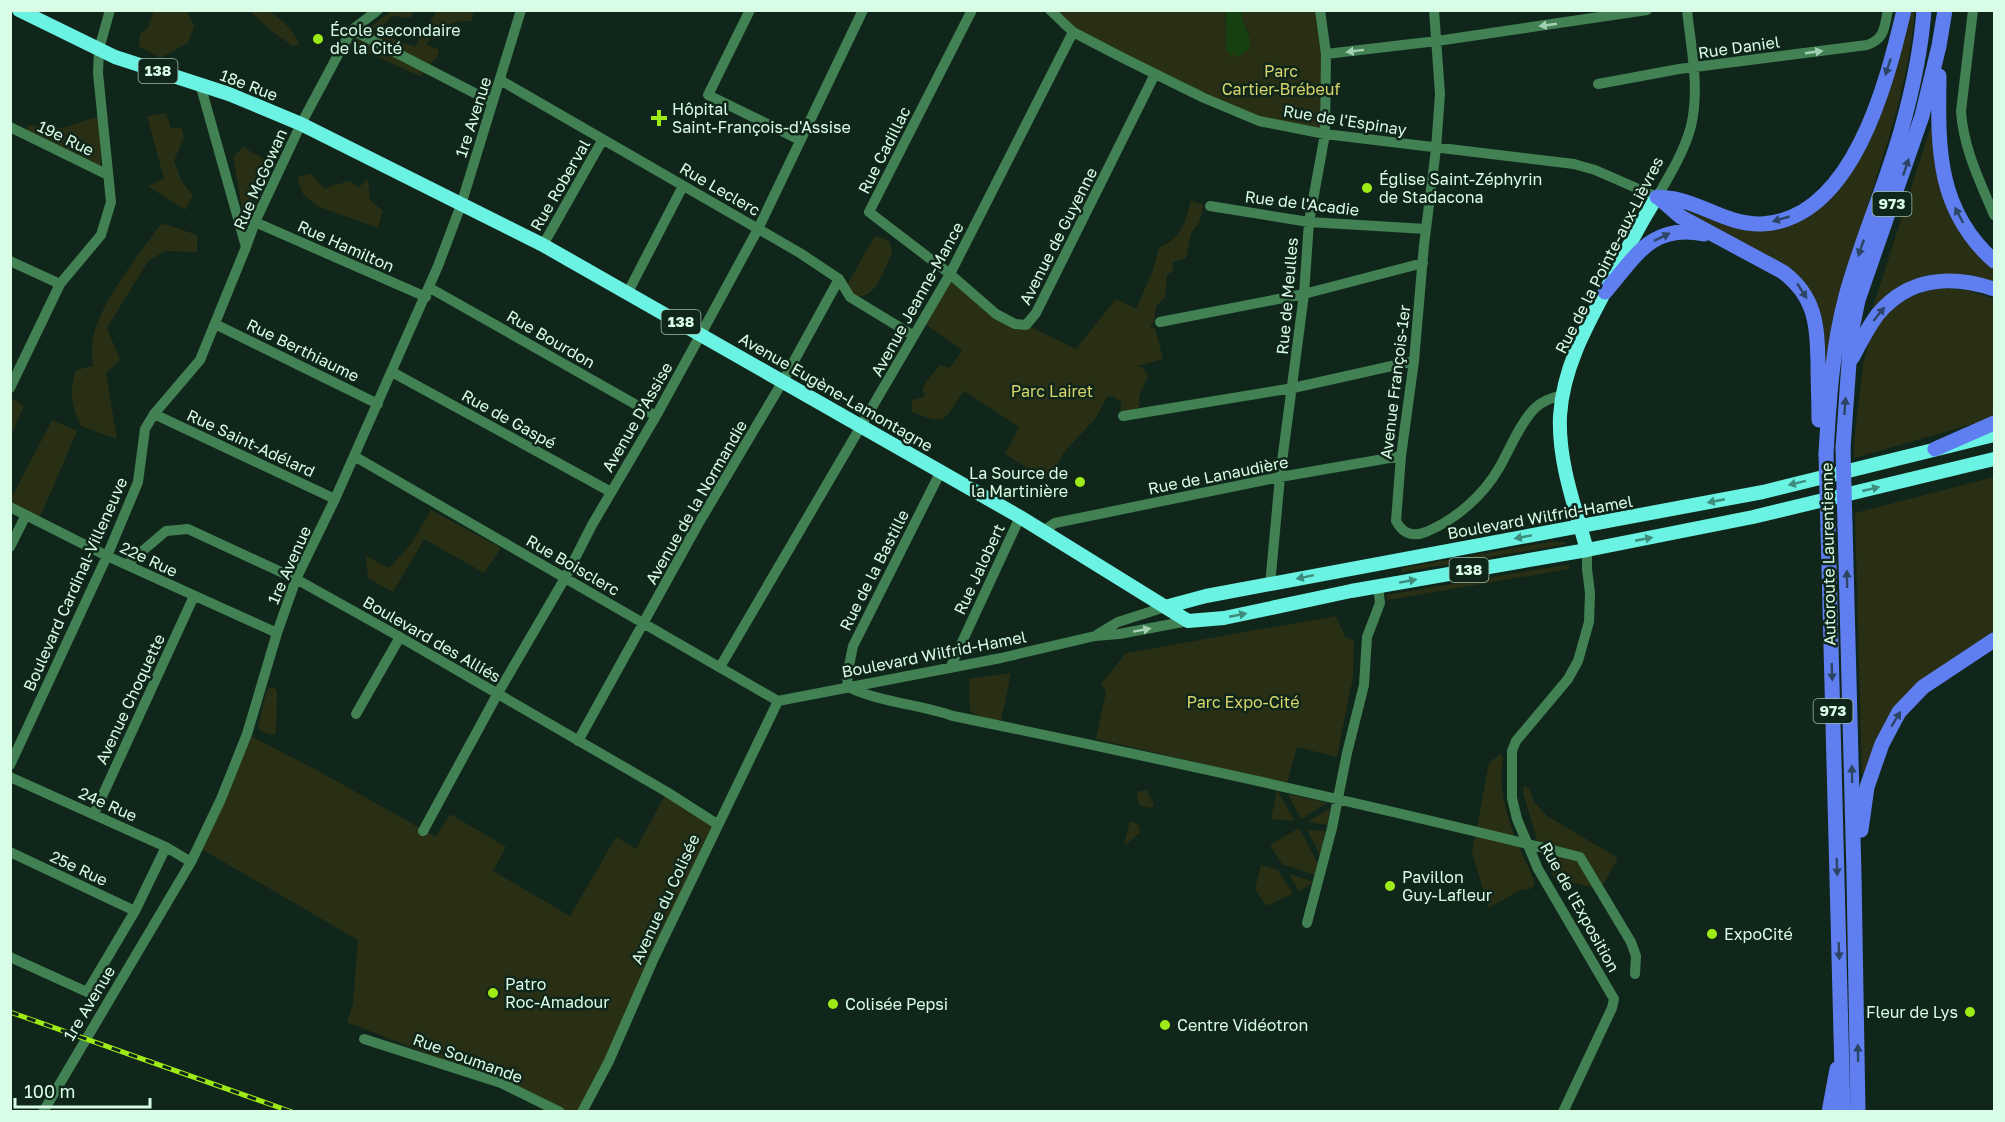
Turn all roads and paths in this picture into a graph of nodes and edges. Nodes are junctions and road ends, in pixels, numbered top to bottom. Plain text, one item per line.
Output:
1 (19, 10) edge
2 (110, 10) edge
3 (378, 10) edge
4 (521, 10) edge
5 (750, 10) edge
6 (862, 10) edge
7 (972, 10) edge
8 (1050, 10) edge
9 (1320, 10) edge
10 (1434, 10) edge
11 (1647, 10) edge
12 (1687, 10) edge
13 (1888, 10) edge
14 (1904, 10) edge
15 (1924, 10) edge
16 (1945, 10) edge
17 (1973, 10) edge
18 (352, 30) junction
19 (1073, 32) junction
20 (1437, 41) junction
21 (1939, 46) junction
22 (99, 49) junction
23 (1326, 54) junction
24 (1694, 68) junction
25 (1155, 75) junction
26 (500, 80) junction
27 (200, 84) junction
28 (1598, 84) dead end
29 (492, 102) junction
30 (301, 124) junction
31 (10, 127) edge
32 (1325, 134) junction
33 (603, 139) junction
34 (800, 140) junction
35 (1436, 149) junction
36 (108, 175) junction
37 (683, 186) junction
38 (1657, 196) junction
39 (461, 205) junction
40 (1210, 206) dead end
41 (1995, 214) edge
42 (255, 222) junction
43 (1309, 222) junction
44 (758, 229) junction
45 (1426, 229) junction
46 (1719, 237) junction
47 (543, 245) junction
48 (246, 248) junction
49 (10, 261) edge
50 (1995, 261) edge
51 (1423, 263) junction
52 (950, 274) junction
53 (839, 279) junction
54 (60, 284) junction
55 (1995, 289) edge
56 (428, 292) junction
57 (628, 292) junction
58 (1605, 292) junction
59 (1304, 294) junction
60 (1160, 322) dead end
61 (215, 324) junction
62 (701, 334) junction
63 (914, 336) junction
64 (1414, 361) junction
65 (1849, 363) junction
66 (392, 372) junction
67 (783, 381) junction
68 (11, 388) edge
69 (1293, 388) junction
70 (1563, 395) junction
71 (378, 404) junction
72 (154, 414) junction
73 (656, 416) junction
74 (1123, 416) dead end
75 (1995, 423) edge
76 (862, 426) junction
77 (1995, 435) edge
78 (1935, 449) junction
79 (1826, 454) junction
80 (354, 456) junction
81 (1401, 456) junction
82 (1995, 459) edge
83 (941, 471) junction
84 (1280, 477) junction
85 (611, 492) junction
86 (336, 499) junction
87 (10, 507) edge
88 (26, 515) junction
89 (1020, 517) junction
90 (1580, 526) junction
91 (1043, 531) junction
92 (10, 547) edge
93 (1587, 550) junction
94 (107, 556) junction
95 (127, 564) junction
96 (565, 578) junction
97 (296, 579) junction
98 (1270, 585) junction
99 (1378, 586) junction
100 (194, 596) junction
101 (1165, 607) junction
102 (1188, 621) junction
103 (645, 624) junction
104 (277, 633) junction
105 (1095, 636) junction
106 (400, 637) junction
107 (1995, 640) edge
108 (720, 667) junction
109 (950, 668) junction
110 (849, 687) junction
111 (498, 693) junction
112 (778, 701) junction
113 (357, 714) dead end
114 (578, 741) junction
115 (10, 765) edge
116 (10, 777) edge
117 (1338, 800) junction
118 (94, 814) junction
119 (717, 824) junction
120 (423, 831) dead end
121 (1527, 844) junction
122 (166, 847) junction
123 (10, 852) edge
124 (191, 862) junction
125 (1854, 875) junction
126 (135, 911) junction
127 (1307, 922) dead end
128 (10, 957) edge
129 (1635, 974) dead end
130 (1842, 1034) junction
131 (364, 1039) dead end
132 (43, 1112) edge
133 (560, 1112) edge
134 (582, 1112) edge
135 (1563, 1112) edge
136 (1829, 1112) edge
137 (1843, 1112) edge
138 (1858, 1112) edge

1 - 22 main road, 18e Rue / 138
2 - 22 street
3 - 18 street
4 - 26 street, 1re Avenue
5 - 34 street
6 - 34 street, Avenue D'Assise
7 - 52 street, Rue Cadillac
8 - 19 street, Rue de l'Espinay
9 - 23 street, Rue de Meulles
10 - 20 street, Avenue François-1er
11 -> 20 street
12 - 24 street, Rue de la Pointe-aux-Lièvres
24 -> 13 street, Rue Daniel
14 -> 38 highway
15 -> 79 highway, Autoroute Laurentienne / 973
16 - 21 highway, Autoroute Laurentienne / 973
17 - 41 street
18 - 29 street
18 - 30 street
19 - 25 street, Rue de l'Espinay
19 - 52 street, Avenue Jeanne-Mance
20 -> 23 street
20 - 35 street, Avenue François-1er
50 -> 21 highway
65 -> 21 highway, Autoroute Laurentienne / 973
22 - 27 main road, 18e Rue / 138
22 - 36 street
23 - 32 street, Rue de Meulles
24 - 28 street, Rue Daniel
24 - 38 street, Rue de la Pointe-aux-Lièvres
25 - 32 street, Rue de l'Espinay
25 - 52 street, Avenue de Guyenne
26 - 29 street, 1re Avenue
26 - 33 street, Rue Leclerc
27 - 30 main road, 18e Rue / 138
27 - 48 street
29 - 39 street, 1re Avenue
30 - 39 main road, 18e Rue / 138
30 - 42 street, Rue McGowan
31 - 36 street, 19e Rue
32 - 35 street, Rue de l'Espinay
32 - 43 street, Rue de Meulles
33 - 37 street, Rue Leclerc
33 - 47 street, Rue Roberval
34 - 44 street, Avenue D'Assise
35 - 38 street, Rue de l'Espinay
35 - 45 street, Avenue François-1er
36 - 54 street
37 - 44 street, Rue Leclerc
37 - 57 street
38 - 46 highway
38 - 58 main road, Rue de la Pointe-aux-Lièvres
39 - 47 main road, Avenue Eugène-Lamontagne / 138
39 - 56 street, 1re Avenue
40 - 43 street, Rue de l'Acadie
42 - 48 street, Rue McGowan
42 - 56 street, Rue Hamilton
43 - 45 street, Rue de l'Acadie
43 - 59 street, Rue de Meulles
44 - 53 street, Rue Leclerc
44 - 62 street, Avenue D'Assise
45 - 51 street, Avenue François-1er
58 -> 46 highway
46 -> 79 highway
47 - 57 main road, Avenue Eugène-Lamontagne / 138
48 - 61 street, Boulevard Cardinal-Villeneuve
49 - 54 street
51 - 59 street
51 - 64 street, Avenue François-1er
52 - 63 street, Avenue Jeanne-Mance
53 - 63 street, Rue Leclerc
53 - 67 street, Avenue de la Normandie
54 - 68 street
65 -> 55 highway
56 - 66 street, 1re Avenue
56 - 73 street, Rue Bourdon
57 - 62 main road, Avenue Eugène-Lamontagne / 138
58 - 70 main road, Rue de la Pointe-aux-Lièvres
59 - 60 street
59 - 69 street, Rue de Meulles
61 - 71 street, Rue Berthiaume
61 - 72 street, Boulevard Cardinal-Villeneuve
62 - 67 main road, Avenue Eugène-Lamontagne / 138
62 - 73 street, Avenue D'Assise
63 - 76 street, Avenue Jeanne-Mance
64 - 69 street
64 - 81 street, Avenue François-1er
125 -> 65 highway, Autoroute Laurentienne / 973, bridge
66 - 71 street, 1re Avenue
66 - 85 street, Rue de Gaspé
67 - 76 main road, Avenue Eugène-Lamontagne / 138
67 - 103 street, Avenue de la Normandie
69 - 74 street
69 - 84 street, Rue de Meulles
70 - 81 street, Avenue François-1er
70 - 90 main road, Rue de la Pointe-aux-Lièvres
71 - 80 street, 1re Avenue
72 - 86 street, Rue Saint-Adélard
72 - 94 street, Boulevard Cardinal-Villeneuve
73 - 85 street, Avenue D'Assise
75 - 78 highway
76 - 83 main road, Avenue Eugène-Lamontagne / 138
76 - 108 street, Avenue Jeanne-Mance
77 - 78 main road, Boulevard Wilfrid-Hamel / 138
78 -> 90 main road, Boulevard Wilfrid-Hamel / 138
79 -> 130 highway, Autoroute Laurentienne / 973, bridge
80 - 86 street, 1re Avenue
80 - 96 street, Rue Boisclerc
81 - 84 street, Rue de Lanaudière
93 -> 82 main road, Boulevard Wilfrid-Hamel / 138
83 - 89 main road, Avenue Eugène-Lamontagne / 138
83 - 110 street, Rue de la Bastille
84 - 91 street, Rue de Lanaudière
84 - 98 street, Rue de Meulles
85 - 96 street, Avenue D'Assise
86 - 97 street, 1re Avenue
87 - 88 street, 22e Rue
88 - 92 street
88 - 94 street, 22e Rue
89 - 91 main road, Avenue Eugène-Lamontagne / 138
89 - 109 street, Rue Jalobert
90 - 93 main road, Rue de la Pointe-aux-Lièvres
90 -> 98 main road, Boulevard Wilfrid-Hamel / 138
91 - 101 main road, Avenue Eugène-Lamontagne / 138
99 -> 93 main road, Boulevard Wilfrid-Hamel / 138
93 - 121 street, Rue de l'Exposition
94 - 95 street, 22e Rue
94 - 115 street, Boulevard Cardinal-Villeneuve
95 - 97 street, Boulevard des Alliés
95 - 100 street, 22e Rue
96 - 103 street, Rue Boisclerc
96 - 111 street, Avenue D'Assise
97 - 104 street, 1re Avenue
97 - 106 street, Boulevard des Alliés
98 - 101 main road, Boulevard Wilfrid-Hamel / 138
102 -> 99 main road, Boulevard Wilfrid-Hamel / 138
99 - 117 street
100 - 104 street, 22e Rue
100 - 118 street, Avenue Choquette
101 - 102 main road, Avenue Eugène-Lamontagne / 138
101 - 105 street, Boulevard Wilfrid-Hamel
105 -> 102 street, Boulevard Wilfrid-Hamel
103 - 108 street, Rue Boisclerc
103 - 114 street, Avenue de la Normandie
104 - 124 street, 1re Avenue
105 - 109 street, Boulevard Wilfrid-Hamel
106 - 111 street, Boulevard des Alliés
106 - 113 street
125 -> 107 highway
108 - 112 street, Rue Boisclerc
109 - 110 street, Boulevard Wilfrid-Hamel
110 - 112 street, Boulevard Wilfrid-Hamel
110 - 117 street
111 - 114 street, Boulevard des Alliés
111 - 120 street, Avenue D'Assise
112 - 119 street, Avenue du Colisée
114 - 119 street, Boulevard des Alliés
116 - 118 street, 24e Rue
117 - 121 street
117 - 127 street
118 - 122 street, 24e Rue
119 - 134 street, Avenue du Colisée
121 - 129 street
121 - 135 street, Rue de l'Exposition
122 - 124 street, 24e Rue
122 - 126 street, 1re Avenue
123 - 126 street, 25e Rue
124 - 132 street, 1re Avenue
138 -> 125 highway, Autoroute Laurentienne / 973
126 - 128 street, 1re Avenue
130 - 136 highway
130 - 137 highway, Autoroute Laurentienne / 973
131 - 133 street, Rue Soumande

